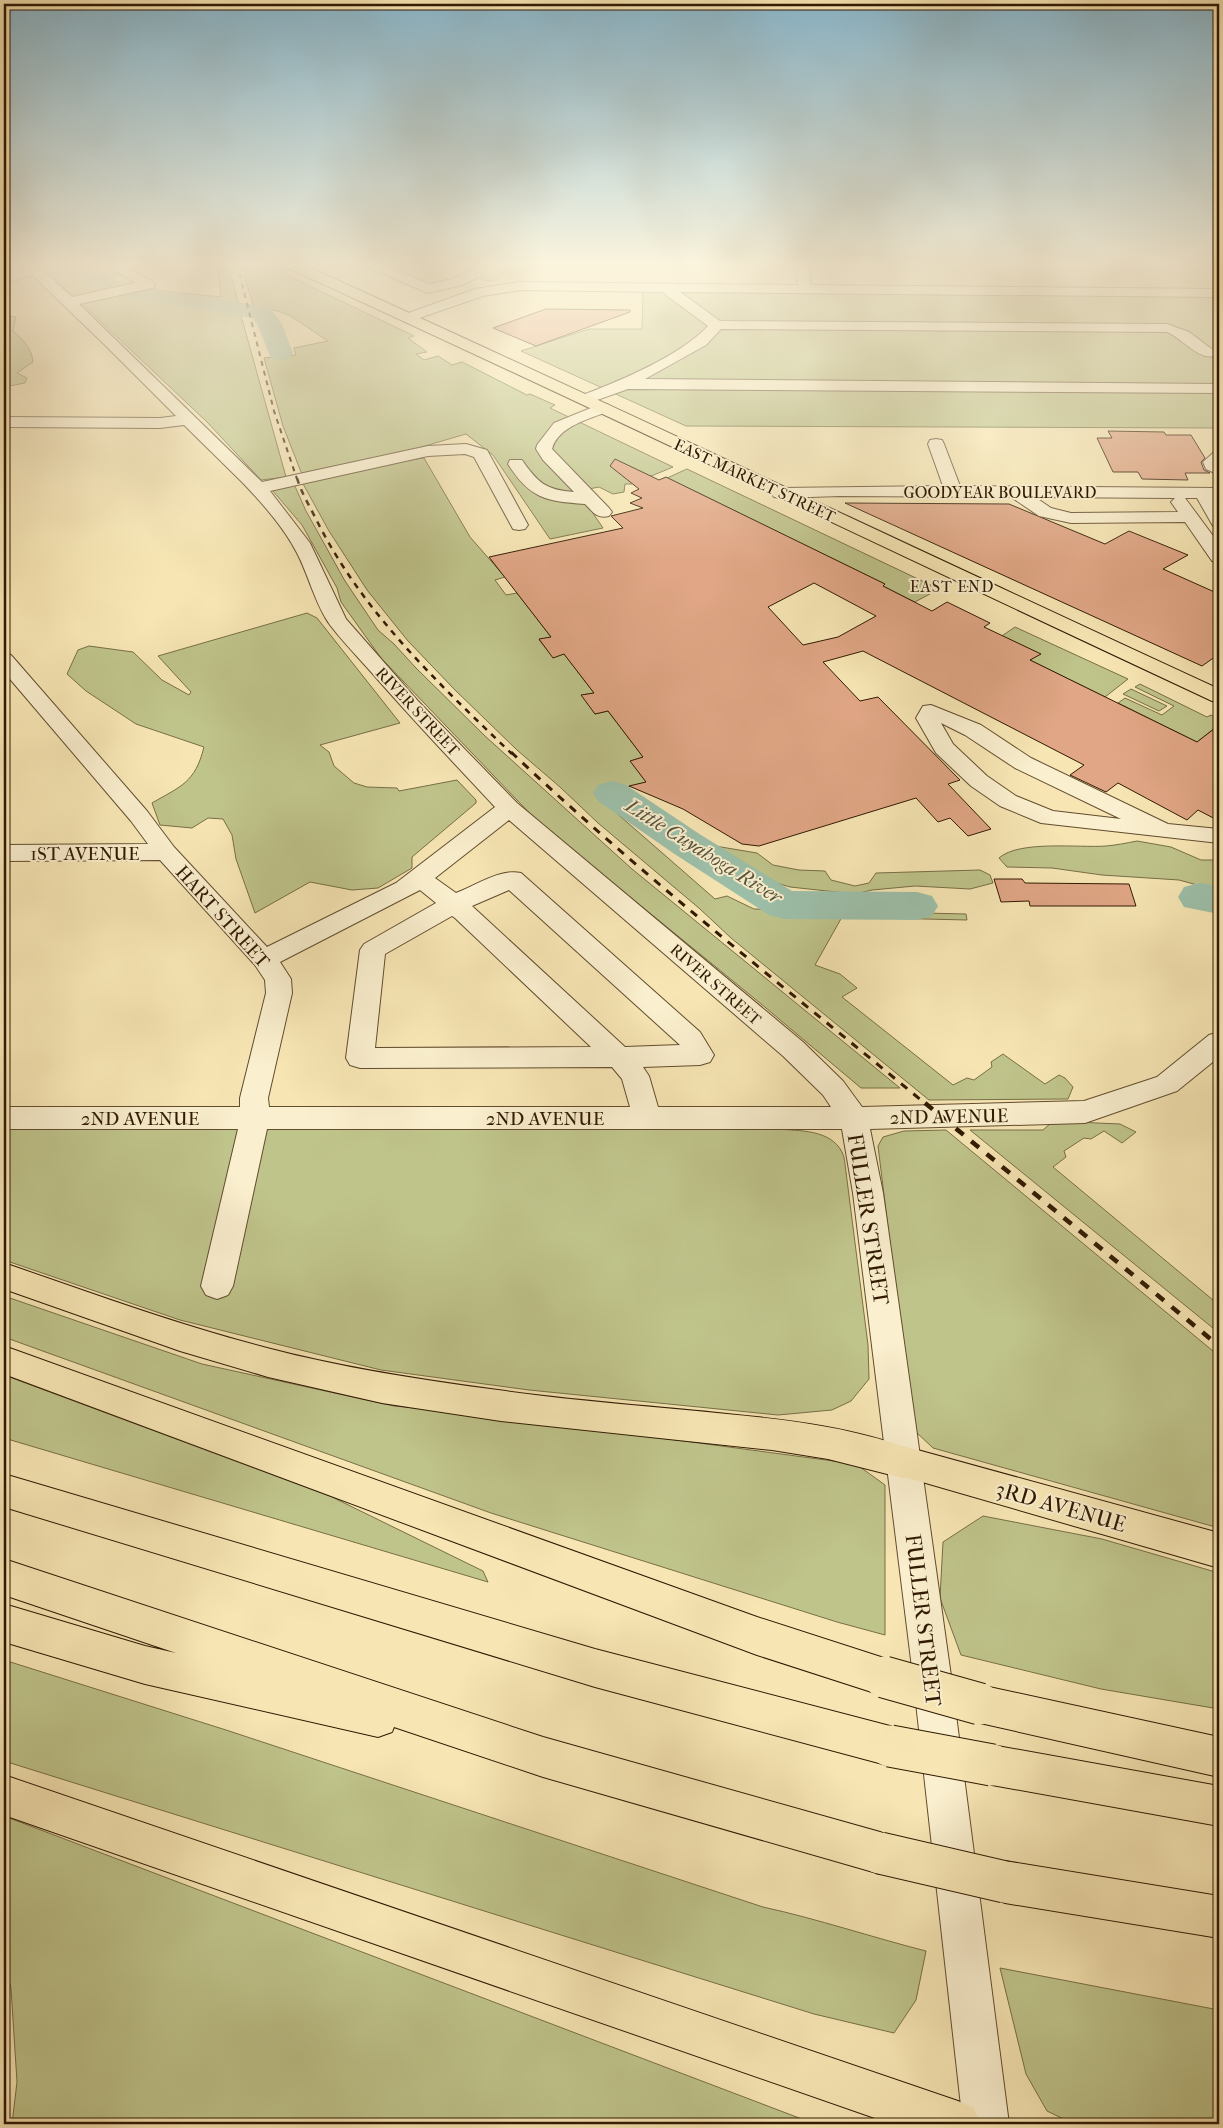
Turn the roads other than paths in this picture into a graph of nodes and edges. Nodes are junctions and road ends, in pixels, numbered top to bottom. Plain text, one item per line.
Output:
1 (132, 363) edge
2 (508, 363) edge
3 (663, 363) edge
4 (1211, 363) edge
5 (626, 384) junction
6 (1218, 391) edge
7 (586, 399) junction
8 (609, 410) junction
9 (188, 419) junction
10 (4, 422) edge
11 (936, 444) dead end
12 (1219, 456) edge
13 (516, 464) dead end
14 (1219, 470) edge
15 (256, 489) junction
16 (952, 491) junction
17 (1015, 492) junction
18 (1174, 492) junction
19 (780, 493) junction
20 (1211, 493) edge
21 (590, 499) junction
22 (603, 512) dead end
23 (1190, 517) junction
24 (1219, 522) edge
25 (519, 525) dead end
26 (1219, 557) edge
27 (4, 659) edge
28 (13, 682) edge
29 (1219, 697) edge
30 (509, 808) junction
31 (1163, 831) junction
32 (1219, 836) edge
33 (166, 852) junction
34 (4, 853) edge
35 (420, 878) junction
36 (454, 904) junction
37 (264, 959) junction
38 (1219, 1042) edge
39 (619, 1057) junction
40 (4, 1118) edge
41 (255, 1118) junction
42 (647, 1118) junction
43 (854, 1118) junction
44 (4, 1276) edge
45 (217, 1286) dead end
46 (4, 1360) edge
47 (903, 1462) junction
48 (4, 1490) edge
49 (1219, 1550) edge
50 (4, 1577) edge
51 (4, 1623) edge
52 (543, 1757) junction
53 (1219, 1757) edge
54 (4, 1795) edge
55 (1219, 1806) edge
56 (1219, 1916) edge
57 (958, 2124) edge
58 (986, 2124) edge

1 - 9 street, RIVER STREET
2 - 7 main road, EAST MARKET STREET
3 - 5 street
4 - 6 street
5 - 6 street
5 - 7 street
7 - 8 main road, EAST MARKET STREET
8 - 19 main road, EAST MARKET STREET
8 - 21 street
9 - 10 street
9 - 15 street, RIVER STREET
11 - 16 street
12 - 14 street
13 - 21 street
15 - 25 street
15 - 30 street, RIVER STREET
16 - 17 street, GOODYEAR BOULEVARD
16 - 19 street, GOODYEAR BOULEVARD
17 - 18 street, GOODYEAR BOULEVARD
17 - 23 street
18 - 20 street, GOODYEAR BOULEVARD
18 - 23 street
19 - 29 main road, EAST MARKET STREET
20 - 24 street
21 - 22 street
23 - 26 street
27 - 28 street, HART STREET
28 - 33 street, HART STREET
30 - 35 street
30 - 43 street, RIVER STREET
31 - 31 street
31 - 32 street
33 - 34 street, 1ST AVENUE
33 - 37 street, HART STREET
35 - 36 street
35 - 37 street
36 - 39 street
36 - 39 street
36 - 39 street
37 - 41 street, HART STREET
38 - 43 street, 2ND AVENUE
39 - 42 street
40 - 41 street, 2ND AVENUE
41 - 42 street, 2ND AVENUE
41 - 45 street, HART STREET
42 - 43 street, 2ND AVENUE
43 - 47 street, FULLER STREET
44 - 47 main road, 3RD AVENUE
46 - 53 main road, bridge
47 - 49 main road, 3RD AVENUE
47 - 58 street, FULLER STREET
48 - 55 main road, bridge
50 - 52 main road
51 - 52 main road
52 - 56 main road, bridge
54 - 57 main road

